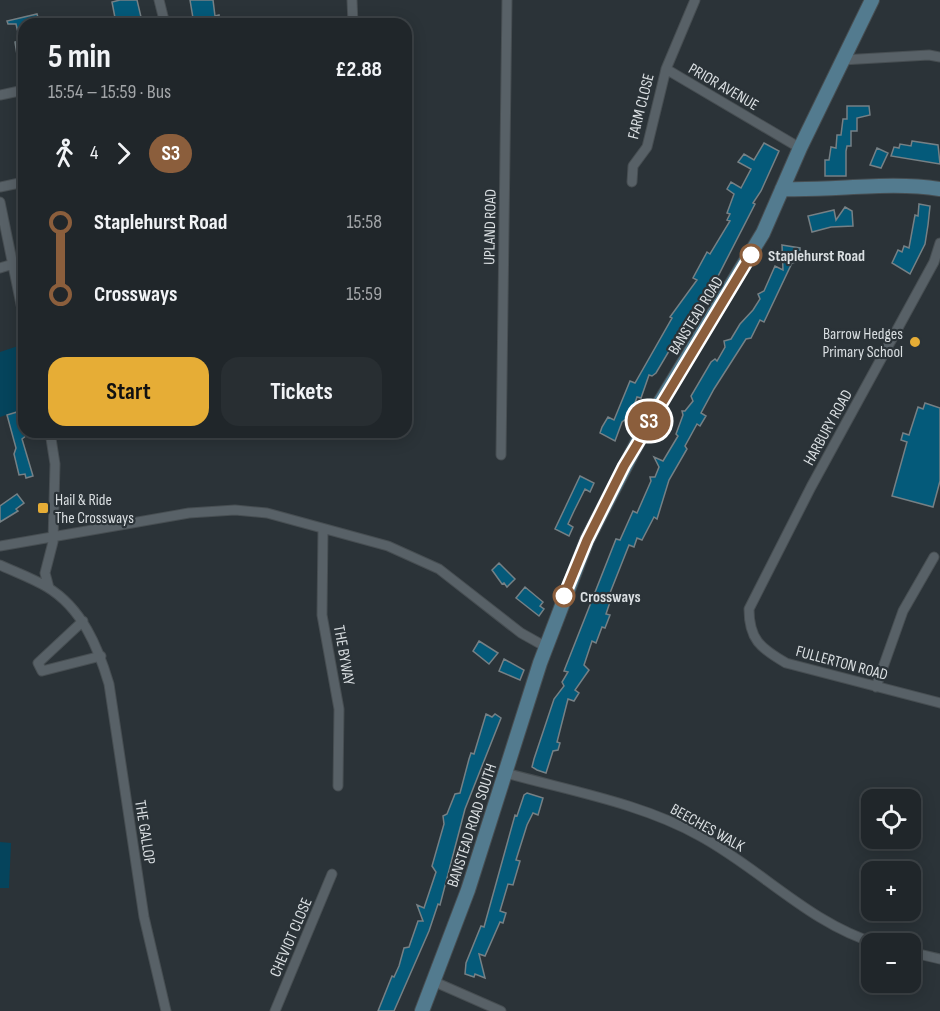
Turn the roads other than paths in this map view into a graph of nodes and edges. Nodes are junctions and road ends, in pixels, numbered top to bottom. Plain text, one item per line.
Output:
1 (159, 0) edge
2 (352, 0) edge
3 (507, 0) edge
4 (694, 0) edge
5 (872, 0) edge
6 (164, 18) edge
7 (353, 18) edge
8 (940, 57) edge
9 (842, 60) junction
10 (666, 69) junction
11 (18, 91) edge
12 (0, 95) edge
13 (800, 148) junction
14 (632, 183) dead end
15 (18, 184) edge
16 (0, 188) edge
17 (782, 189) junction
18 (940, 189) edge
19 (0, 202) edge
20 (940, 243) edge
21 (13, 264) junction
22 (0, 268) edge
23 (18, 289) edge
24 (51, 438) edge
25 (501, 455) dead end
26 (323, 529) junction
27 (52, 537) junction
28 (0, 546) edge
29 (934, 557) dead end
30 (0, 565) edge
31 (49, 588) junction
32 (83, 621) junction
33 (749, 628) joint
34 (546, 647) junction
35 (101, 656) junction
36 (876, 687) junction
37 (940, 703) edge
38 (506, 773) junction
39 (338, 786) dead end
40 (332, 874) dead end
41 (861, 937) edge
42 (921, 955) edge
43 (940, 959) edge
44 (435, 982) junction
45 (166, 1011) edge
46 (275, 1011) edge
47 (422, 1011) edge
48 (501, 1011) edge

1 - 6 street
2 - 7 street
3 - 25 street, UPLAND ROAD
4 - 10 street, PRIOR AVENUE
5 - 9 street, BANSTEAD ROAD
8 - 9 street
9 - 13 street, BANSTEAD ROAD
10 - 13 street, PRIOR AVENUE
10 - 14 street, FARM CLOSE
11 - 12 street
13 - 17 street, BANSTEAD ROAD
15 - 16 street
17 - 18 street
17 - 34 street, BANSTEAD ROAD
19 - 21 street
20 - 33 street, HARBURY ROAD
21 - 22 street
21 - 23 street
24 - 27 street
26 - 27 street
26 - 34 street
26 - 39 street, THE BYWAY
27 - 28 street
27 - 31 street
29 - 36 street
30 - 31 street, THE GALLOP
31 - 32 street, THE GALLOP
32 - 35 street, THE GALLOP
32 - 35 street
33 - 36 street, FULLERTON ROAD
34 - 38 street, BANSTEAD ROAD SOUTH
35 - 45 street, THE GALLOP
36 - 37 street, FULLERTON ROAD
38 - 41 street, BEECHES WALK
38 - 44 street, BANSTEAD ROAD SOUTH
40 - 46 street, CHEVIOT CLOSE
42 - 43 street
44 - 47 street, BANSTEAD ROAD SOUTH
44 - 48 street

